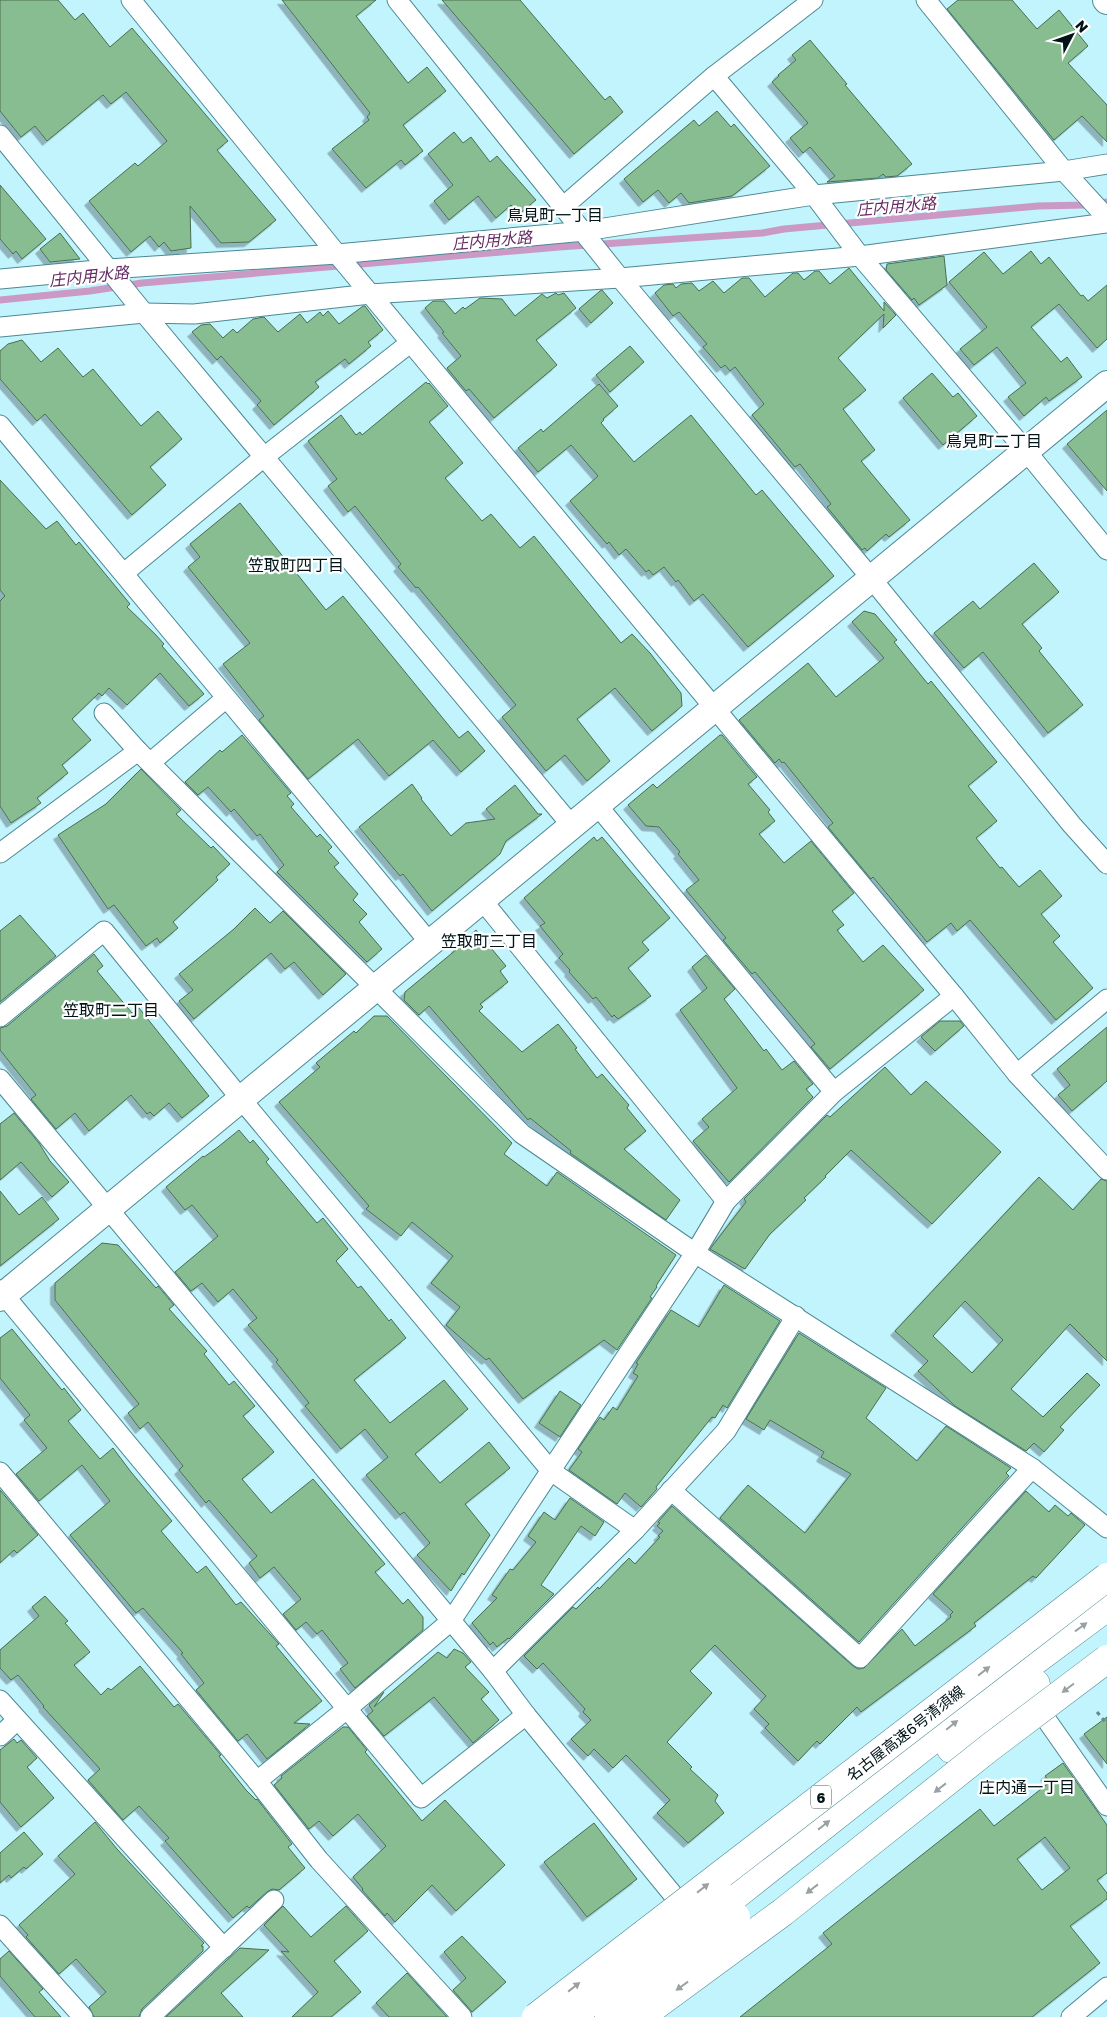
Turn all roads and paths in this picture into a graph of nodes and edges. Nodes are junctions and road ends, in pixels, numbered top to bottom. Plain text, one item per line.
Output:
1 (130, 0) edge
2 (397, 0) edge
3 (813, 0) edge
4 (926, 0) edge
5 (714, 76) junction
6 (0, 135) edge
7 (1107, 164) edge
8 (1064, 171) junction
9 (814, 195) junction
10 (564, 206) junction
11 (1107, 218) edge
12 (1107, 223) edge
13 (584, 231) junction
14 (337, 254) junction
15 (860, 256) junction
16 (108, 269) junction
17 (620, 278) junction
18 (0, 279) edge
19 (370, 294) junction
20 (144, 313) junction
21 (0, 327) edge
22 (410, 343) junction
23 (1107, 384) edge
24 (0, 425) edge
25 (1026, 451) junction
26 (264, 457) junction
27 (1107, 550) edge
28 (124, 573) junction
29 (872, 578) junction
30 (225, 699) junction
31 (715, 708) junction
32 (104, 713) dead end
33 (145, 757) junction
34 (597, 805) junction
35 (572, 826) junction
36 (0, 853) edge
37 (1107, 864) edge
38 (482, 900) junction
39 (430, 943) junction
40 (375, 989) junction
41 (954, 996) junction
42 (1107, 999) edge
43 (0, 1017) edge
44 (1017, 1074) junction
45 (0, 1079) edge
46 (834, 1092) junction
47 (241, 1100) junction
48 (1107, 1170) edge
49 (726, 1201) junction
50 (108, 1210) junction
51 (695, 1254) junction
52 (1, 1295) edge
53 (796, 1316) junction
54 (1032, 1468) junction
55 (551, 1471) junction
56 (0, 1472) edge
57 (671, 1490) junction
58 (1107, 1528) edge
59 (635, 1530) junction
60 (1107, 1577) edge
61 (1107, 1607) edge
62 (451, 1622) junction
63 (1107, 1631) edge
64 (1107, 1659) edge
65 (493, 1671) junction
66 (0, 1700) edge
67 (348, 1708) junction
68 (1041, 1712) dead end
69 (1098, 1712) dead end
70 (526, 1715) junction
71 (18, 1720) junction
72 (1107, 1724) edge
73 (0, 1736) edge
74 (257, 1781) junction
75 (1107, 1806) edge
76 (274, 1900) dead end
77 (0, 1925) edge
78 (224, 1948) junction
79 (723, 1952) dead end
80 (1103, 1997) edge
81 (83, 2017) edge
82 (150, 2017) edge
83 (462, 2017) edge
84 (536, 2017) edge
85 (570, 2017) edge
86 (609, 2017) edge
87 (640, 2017) edge
88 (1071, 2017) edge

1 - 14 street
2 - 10 street
3 - 5 street
4 - 8 street
5 - 9 street
5 - 10 street
6 - 16 street
7 - 8 street
8 - 9 street
8 - 11 street
9 - 13 street
9 - 15 street
10 - 13 street
12 - 15 street
13 - 14 street
13 - 17 street
14 - 16 street
14 - 19 street
15 - 17 street
15 - 25 street
16 - 18 street
16 - 20 street
17 - 19 street
17 - 29 street
19 - 20 street
19 - 22 street
20 - 21 street
20 - 26 street
22 - 26 street
22 - 31 street
23 - 25 street
24 - 28 street
25 - 27 street
25 - 29 street
26 - 28 street
26 - 35 street
28 - 30 street
29 - 31 street
29 - 37 street
30 - 33 street
30 - 39 street
31 - 34 street
31 - 41 street
32 - 33 street
33 - 36 street
33 - 40 street
34 - 35 street
34 - 46 street
35 - 38 street
38 - 39 street
38 - 49 street
39 - 40 street
40 - 47 street
40 - 51 street
41 - 44 street
41 - 46 street
42 - 44 street
43 - 47 street
44 - 48 street
45 - 50 street
46 - 49 street
47 - 50 street
47 - 55 street
49 - 51 street
50 - 52 street
50 - 62 street
51 - 53 street
51 - 55 street
52 - 67 street
53 - 54 street
53 - 57 street
54 - 57 street
54 - 58 street
55 - 59 street
55 - 62 street
56 - 74 street
57 - 59 street
59 - 65 street
84 -> 60 highway, 名古屋高速6号清須線 / 6, bridge
85 -> 61 highway, bridge
62 - 65 street
62 - 67 street
63 - 86 highway, bridge
64 -> 87 highway, bridge
65 - 70 street
66 - 71 street
67 - 70 street
67 - 74 street
68 - 75 street
69 - 72 path
70 - 79 street
71 - 73 street
71 - 78 street
74 - 83 street
76 - 78 street
77 - 81 street
78 - 82 street
80 - 88 street

